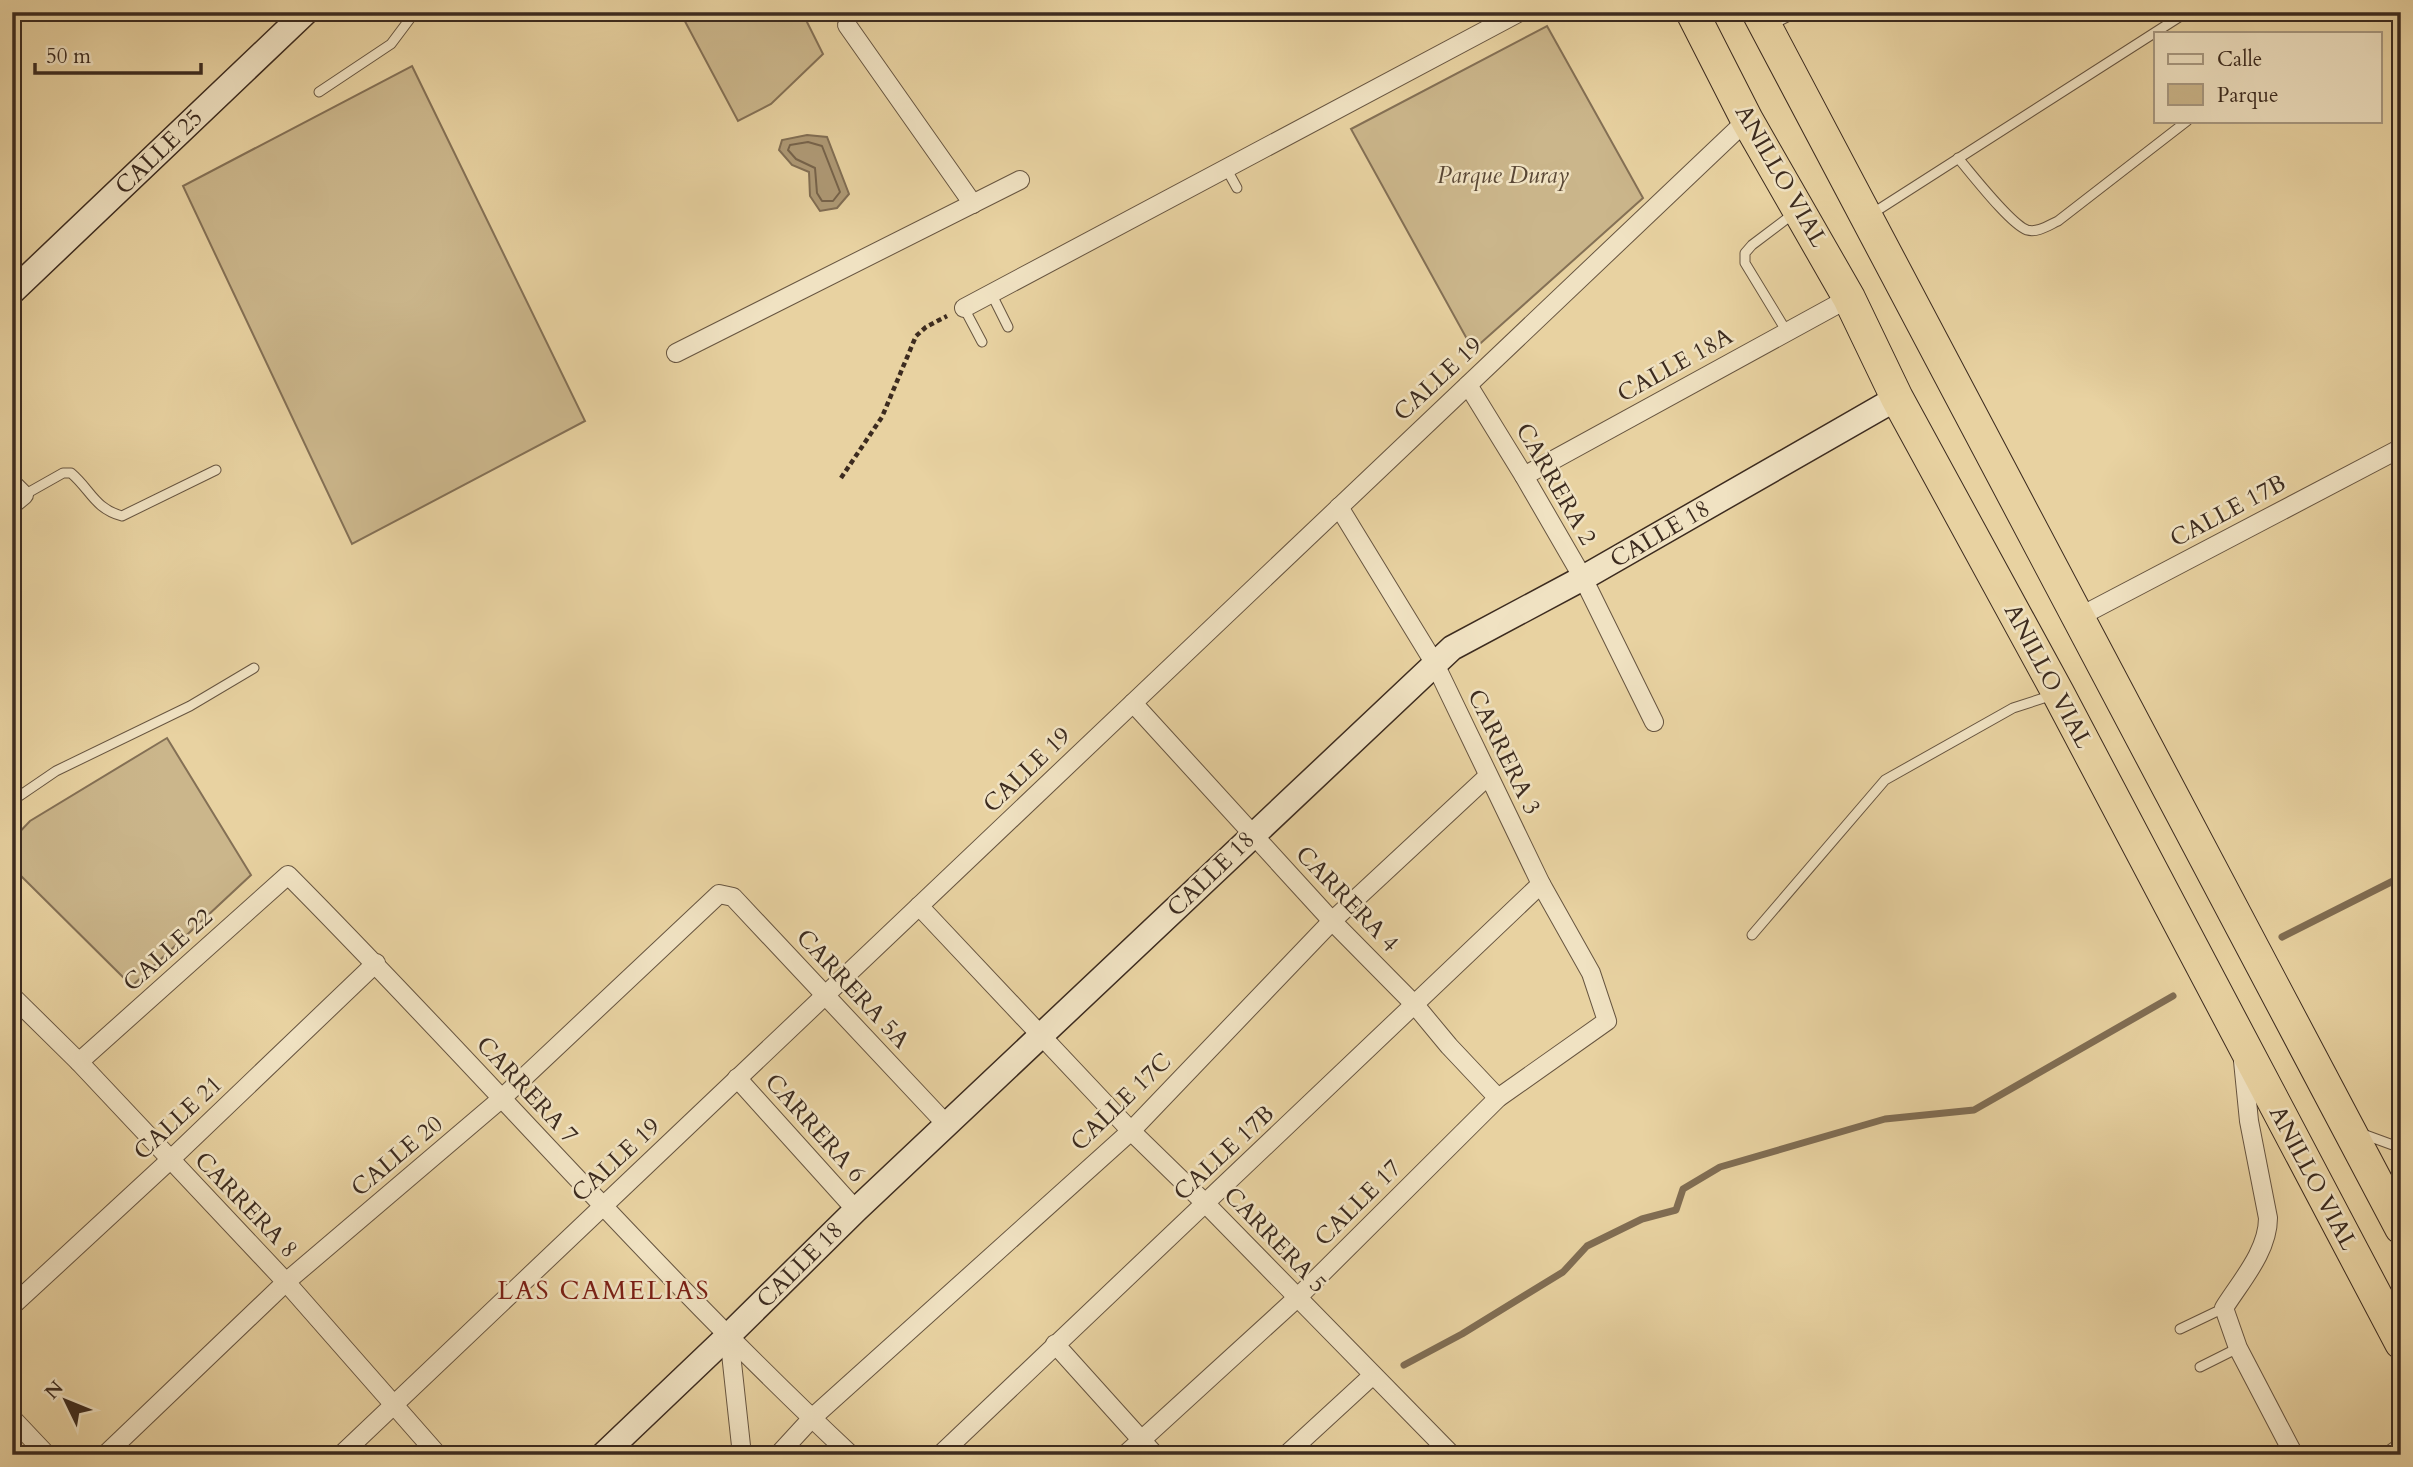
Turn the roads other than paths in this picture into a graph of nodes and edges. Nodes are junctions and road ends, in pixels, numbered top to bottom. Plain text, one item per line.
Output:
1 (306, 12) edge
2 (415, 12) edge
3 (1520, 12) edge
4 (1692, 12) edge
5 (1797, 12) edge
6 (2187, 12) edge
7 (1762, 20) edge
8 (848, 25) dead end
9 (2156, 32) edge
10 (2154, 33) edge
11 (319, 92) dead end
12 (1747, 120) junction
13 (2186, 122) edge
14 (1958, 158) junction
15 (1226, 168) junction
16 (1020, 180) dead end
17 (1237, 188) dead end
18 (973, 204) junction
19 (1800, 209) junction
20 (1866, 217) junction
21 (12, 292) edge
22 (991, 293) junction
23 (1849, 298) junction
24 (964, 308) joint
25 (1008, 327) dead end
26 (1787, 332) junction
27 (982, 342) dead end
28 (676, 353) dead end
29 (1468, 385) junction
30 (1898, 398) junction
31 (2401, 449) edge
32 (215, 470) dead end
33 (1524, 476) junction
34 (16, 494) edge
35 (1339, 507) junction
36 (1583, 578) junction
37 (2077, 618) junction
38 (1435, 664) junction
39 (254, 668) dead end
40 (2058, 693) junction
41 (1133, 703) junction
42 (1654, 722) dead end
43 (1488, 776) junction
44 (12, 801) edge
45 (1252, 835) junction
46 (288, 875) joint
47 (1541, 884) junction
48 (719, 894) joint
49 (919, 906) junction
50 (1332, 921) junction
51 (1752, 935) dead end
52 (376, 963) junction
53 (825, 995) junction
54 (12, 996) edge
55 (1415, 1005) junction
56 (1603, 1026) joint
57 (1043, 1035) junction
58 (2242, 1043) junction
59 (79, 1062) junction
60 (737, 1078) junction
61 (1498, 1098) junction
62 (501, 1099) junction
63 (947, 1125) junction
64 (2347, 1128) junction
65 (1131, 1131) junction
66 (2401, 1148) edge
67 (170, 1160) junction
68 (1206, 1204) junction
69 (603, 1206) junction
70 (856, 1210) junction
71 (2401, 1228) edge
72 (286, 1282) junction
73 (20, 1287) edge
74 (1297, 1298) junction
75 (12, 1306) edge
76 (2224, 1308) junction
77 (2180, 1329) dead end
78 (730, 1335) junction
79 (2401, 1343) edge
80 (1055, 1344) junction
81 (2238, 1348) junction
82 (2200, 1367) dead end
83 (1373, 1375) junction
84 (395, 1404) junction
85 (12, 1418) edge
86 (812, 1418) junction
87 (1140, 1441) junction
88 (2401, 1447) edge
89 (47, 1455) edge
90 (105, 1455) edge
91 (341, 1455) edge
92 (438, 1455) edge
93 (603, 1455) edge
94 (742, 1455) edge
95 (779, 1455) edge
96 (851, 1455) edge
97 (940, 1455) edge
98 (1125, 1455) edge
99 (1155, 1455) edge
100 (1286, 1455) edge
101 (1451, 1455) edge
102 (2294, 1455) edge
103 (2390, 1455) edge

1 - 21 street, CALLE 25
2 - 11 lane
3 - 15 street
4 - 12 highway, ANILLO VIAL
5 - 7 lane
6 - 9 lane
7 - 20 highway
8 - 18 street
10 - 14 lane
12 - 19 highway, ANILLO VIAL
12 - 29 street, CALLE 19
13 - 14 lane
14 - 20 lane
15 - 17 lane
15 - 22 street
16 - 18 street
18 - 28 street
19 - 23 highway, ANILLO VIAL
19 - 26 lane
20 - 37 highway
22 - 24 street
22 - 25 lane
23 - 26 street, CALLE 18A
23 - 30 highway, ANILLO VIAL
24 - 27 lane
26 - 33 street, CALLE 18A
29 - 33 street, CARRERA 2
29 - 35 street, CALLE 19
30 - 36 street, CALLE 18
30 - 40 highway, ANILLO VIAL
31 - 37 street, CALLE 17B
32 - 34 lane
33 - 36 street, CARRERA 2
35 - 38 street, CARRERA 3
35 - 41 street, CALLE 19
36 - 38 street, CALLE 18
36 - 42 street, CARRERA 2
37 - 64 highway
38 - 43 street, CARRERA 3
38 - 45 street, CALLE 18
39 - 44 lane
40 - 51 lane
40 - 58 highway, ANILLO VIAL
41 - 45 street, CARRERA 4
41 - 49 street, CALLE 19
43 - 47 street, CARRERA 3
43 - 50 street, CALLE 17C
45 - 50 street, CARRERA 4
45 - 57 street, CALLE 18
46 - 52 street, CARRERA 7
46 - 59 street, CALLE 22
47 - 55 street, CALLE 17B
47 - 56 street, CARRERA 3
48 - 53 street, CARRERA 5A
48 - 62 street, CALLE 20
49 - 53 street, CALLE 19
49 - 57 street, CARRERA 5
50 - 55 street, CARRERA 4
50 - 65 street, CALLE 17C
52 - 62 street, CARRERA 7
52 - 67 street, CALLE 21
53 - 60 street, CALLE 19
53 - 63 street, CARRERA 5A
54 - 59 street, CARRERA 8
55 - 61 street, CARRERA 4
55 - 68 street, CALLE 17B
56 - 61 street, CALLE 17
57 - 63 street, CALLE 18
57 - 65 street, CARRERA 5
58 - 76 street
58 - 79 highway, ANILLO VIAL
59 - 67 street, CARRERA 8
60 - 69 street, CALLE 19
60 - 70 street, CARRERA 6
61 - 74 street, CALLE 17
62 - 69 street, CARRERA 7
62 - 72 street, CALLE 20
63 - 70 street, CALLE 18
64 - 66 lane
64 - 71 highway
65 - 68 street, CARRERA 5
65 - 86 street, CALLE 17C
67 - 72 street, CARRERA 8
67 - 73 street, CALLE 21
68 - 74 street, CARRERA 5
68 - 80 street, CALLE 17B
69 - 78 street, CARRERA 7
69 - 84 street, CALLE 19
70 - 78 street, CALLE 18
72 - 84 street, CARRERA 8
72 - 90 street, CALLE 20
73 - 75 street, CALLE 21
74 - 83 street, CARRERA 5
74 - 87 street, CALLE 17
76 - 77 lane
76 - 81 street
78 - 86 street, CARRERA 7
78 - 93 street, CALLE 18
78 - 94 street
80 - 87 street
80 - 97 street, CALLE 17B
81 - 82 lane
81 - 102 street
83 - 100 street
83 - 101 street, CARRERA 5
84 - 91 street, CALLE 19
84 - 92 street, CARRERA 8
85 - 89 street
86 - 95 street, CALLE 17C
86 - 96 street, CARRERA 7
87 - 98 street, CALLE 17
87 - 99 street
88 - 103 street

